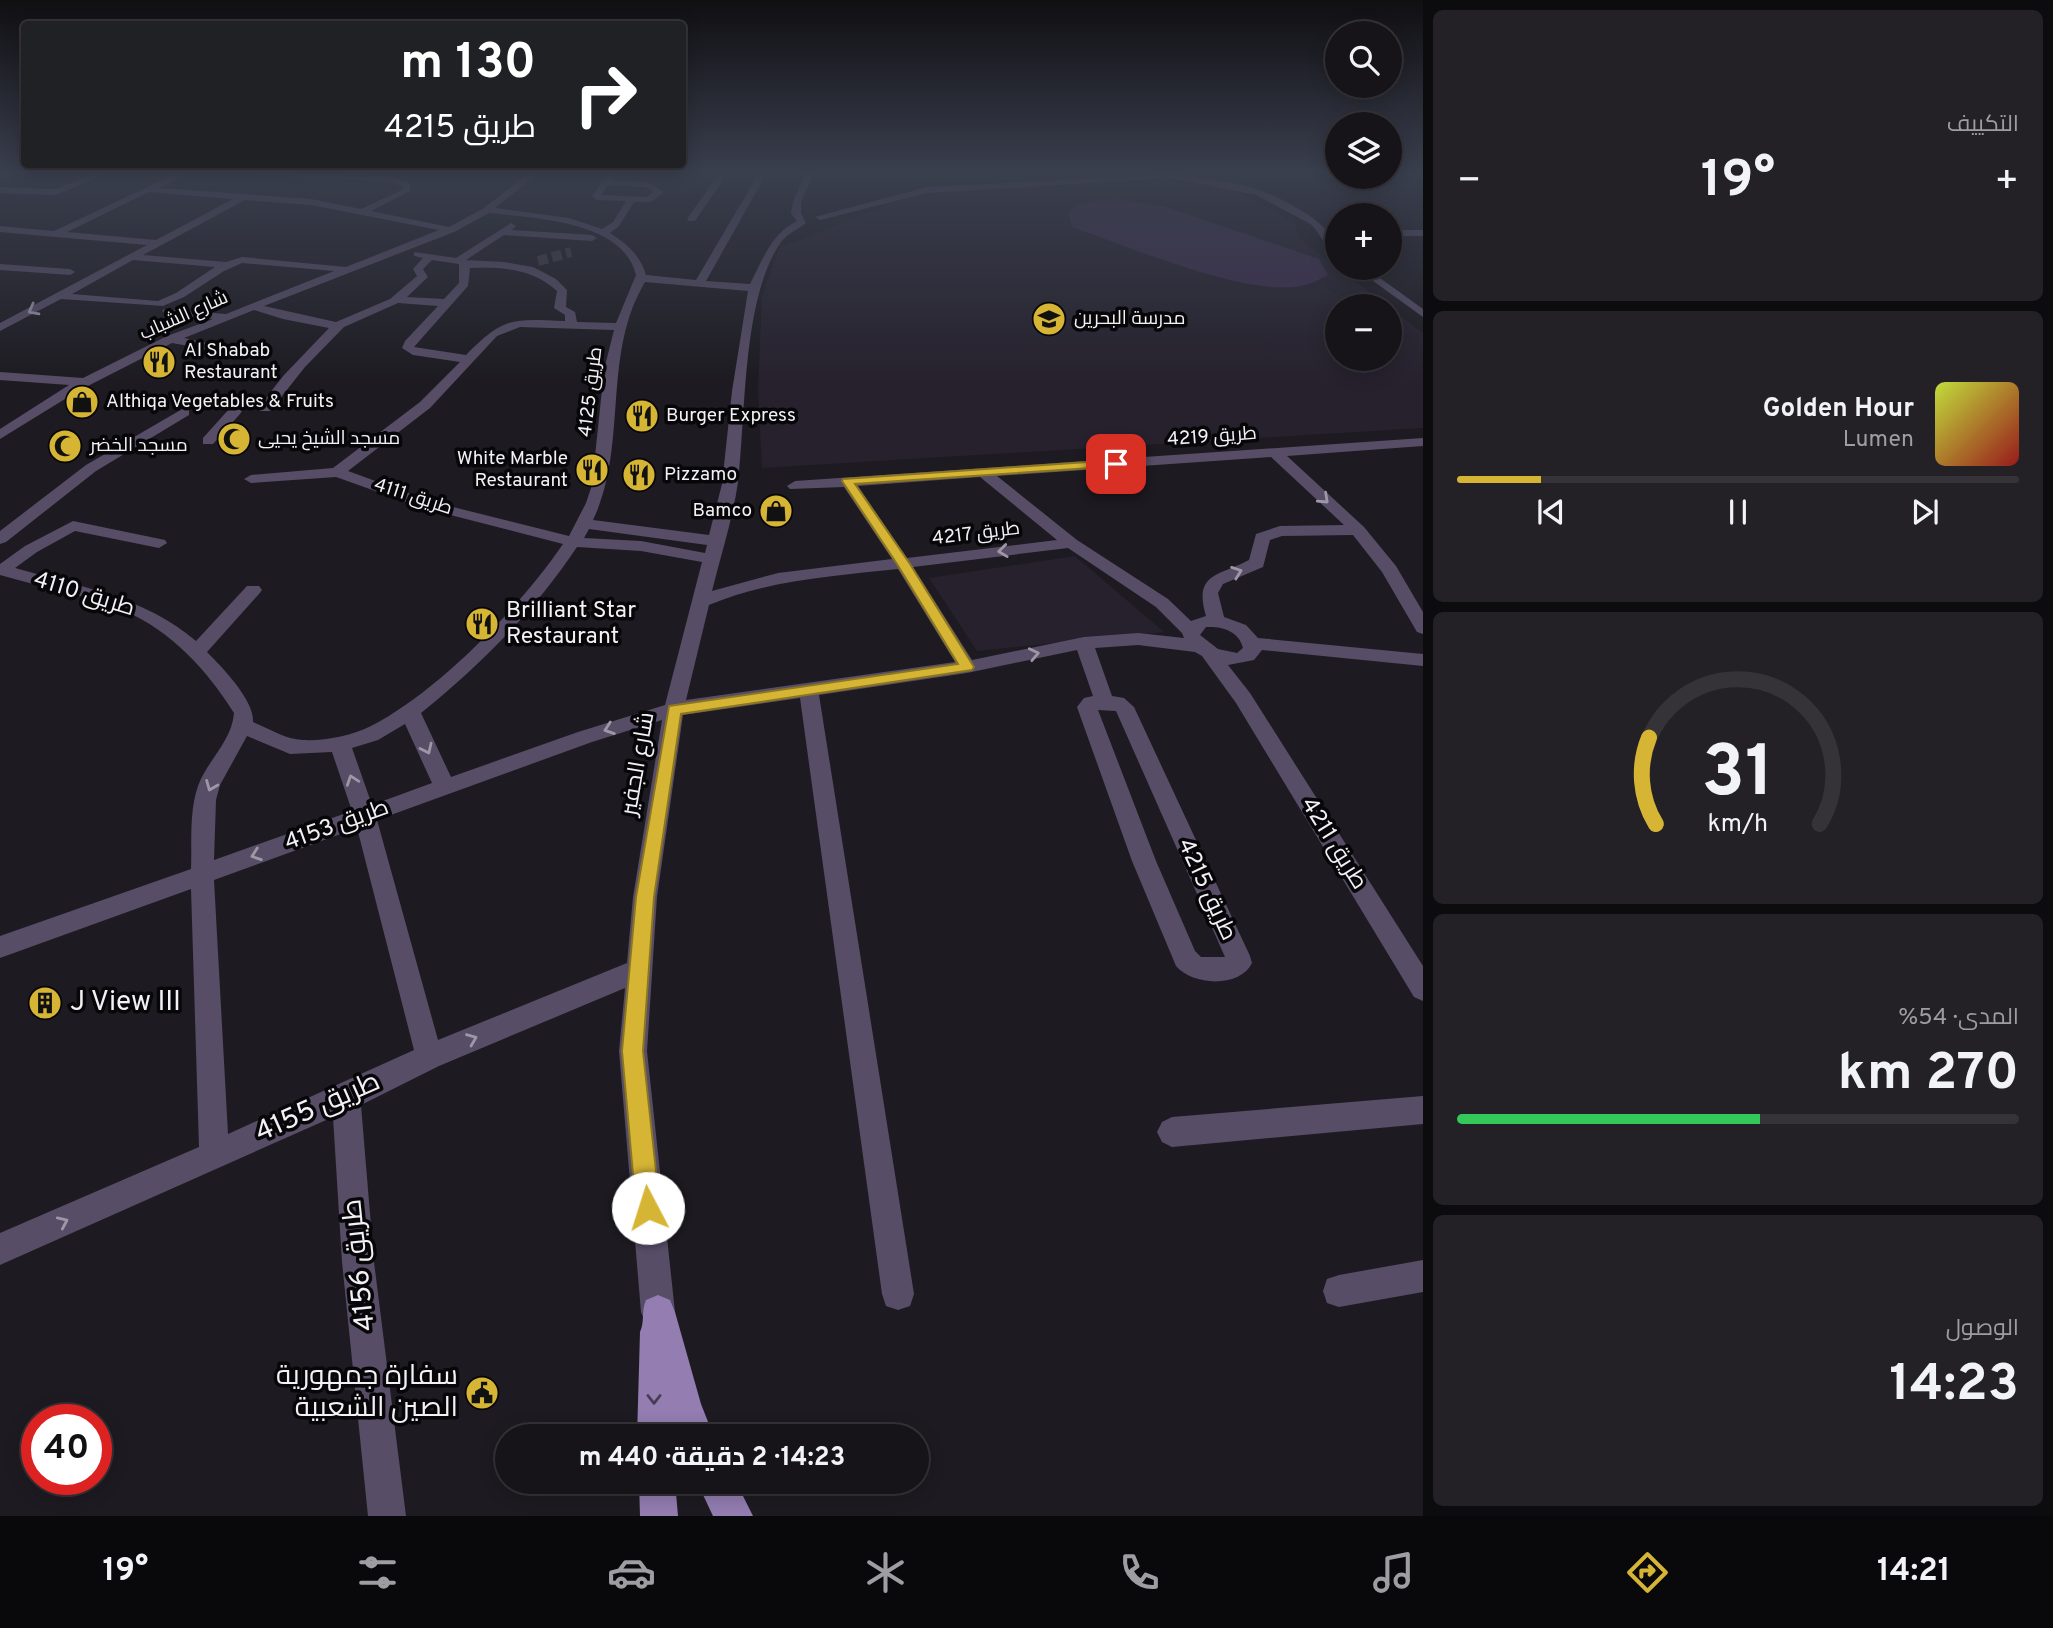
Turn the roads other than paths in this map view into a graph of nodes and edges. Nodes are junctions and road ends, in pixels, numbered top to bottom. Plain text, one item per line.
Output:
1 (135, 241) edge
2 (162, 241) edge
3 (425, 241) edge
4 (490, 241) edge
5 (609, 241) edge
6 (617, 241) edge
7 (724, 241) edge
8 (779, 241) edge
9 (158, 243) junction
10 (583, 248) tunnel mouth
11 (402, 250) junction
12 (430, 256) junction
13 (132, 257) junction
14 (538, 261) tunnel mouth
15 (462, 262) junction
16 (228, 265) junction
17 (0, 267) edge
18 (525, 268) junction
19 (348, 270) junction
20 (70, 272) dead end
21 (641, 278) junction
22 (1376, 280) edge
23 (700, 282) junction
24 (754, 288) junction
25 (59, 296) junction
26 (396, 300) junction
27 (448, 303) junction
28 (251, 306) junction
29 (168, 311) dead end
30 (1423, 314) edge
31 (224, 317) junction
32 (338, 326) junction
33 (571, 326) junction
34 (620, 327) junction
35 (0, 328) edge
36 (171, 339) junction
37 (223, 350) dead end
38 (467, 359) junction
39 (0, 376) edge
40 (36, 380) junction
41 (84, 382) junction
42 (58, 397) junction
43 (265, 408) dead end
44 (235, 411) dead end
45 (184, 412) dead end
46 (0, 435) edge
47 (208, 441) dead end
48 (1423, 442) edge
49 (1274, 452) junction
50 (337, 472) junction
51 (984, 473) junction
52 (251, 479) dead end
53 (847, 481) junction
54 (795, 486) dead end
55 (584, 524) junction
56 (1358, 530) junction
57 (0, 539) edge
58 (645, 540) junction
59 (573, 542) junction
60 (159, 543) dead end
61 (1071, 543) junction
62 (712, 558) junction
63 (903, 564) junction
64 (803, 574) junction
65 (253, 590) dead end
66 (702, 601) junction
67 (1162, 603) junction
68 (1213, 621) junction
69 (1423, 628) edge
70 (1084, 643) junction
71 (1199, 643) junction
72 (1248, 650) junction
73 (197, 651) junction
74 (1423, 660) edge
75 (967, 667) junction
76 (809, 691) junction
77 (1243, 698) junction
78 (1105, 703) junction
79 (674, 709) junction
80 (410, 712) junction
81 (243, 726) junction
82 (340, 744) junction
83 (445, 787) junction
84 (365, 816) junction
85 (202, 874) junction
86 (0, 947) edge
87 (637, 971) junction
88 (1422, 985) edge
89 (429, 1057) junction
90 (346, 1097) junction
91 (1423, 1110) edge
92 (1172, 1132) dead end
93 (214, 1155) junction
94 (0, 1249) edge
95 (1423, 1276) edge
96 (1339, 1292) dead end
97 (898, 1294) dead end
98 (658, 1312) junction
99 (655, 1424) edge
100 (691, 1424) edge
101 (658, 1494) edge
102 (722, 1494) edge
103 (387, 1516) edge
104 (659, 1516) edge
105 (734, 1516) edge

1 - 9 street
2 - 9 street
3 - 11 street, شارع الشباب
4 - 15 street
5 - 10 street
6 - 21 street
7 - 23 street
8 - 24 street, شارع الجفير
9 - 13 street
11 - 12 street
11 - 19 street, شارع الشباب
12 - 15 street
12 - 26 street
13 - 16 street
13 - 25 street
14 - 18 street
15 - 18 street
15 - 27 street
16 - 19 street
16 - 25 street
17 - 20 street
18 - 33 street
19 - 28 street, شارع الشباب
21 - 23 street
21 - 34 street, طريق 4125
22 - 30 street
23 - 24 street
24 - 62 street, شارع الجفير
25 -> 35 street
26 - 27 street
26 - 32 street
27 - 38 street
28 - 31 street, شارع الشباب
28 - 32 street
29 - 31 street
31 - 36 street, شارع الشباب
32 - 43 street
33 - 34 street
33 - 38 street
34 - 55 street, طريق 4125
36 - 37 street
36 - 41 street, شارع الشباب
38 - 50 street
39 - 40 street
40 - 41 street
40 - 42 street
41 - 42 street, شارع الشباب
42 - 46 street, شارع الشباب
44 - 47 street
45 - 57 street
48 - 49 street, طريق 4219
49 - 51 street, طريق 4219
49 -> 56 street
50 - 52 street, طريق 4111
50 - 59 street, طريق 4111
51 - 53 street, طريق 4219
51 - 61 street, طريق 4211
53 - 54 street, طريق 4219
53 - 63 street
55 - 58 street, طريق 4111
55 - 59 street
68 -> 56 street
56 - 69 street
58 - 59 street, طريق 4111
58 - 62 street, طريق 4111
59 - 80 street
60 - 73 street, طريق 4110
61 -> 63 street, طريق 4217
61 - 67 street, طريق 4211
62 - 64 street, طريق 4217
62 - 66 street, شارع الجفير
63 - 64 street, طريق 4217
63 - 75 street
64 - 66 street, طريق 4217
65 - 73 street
66 - 79 street, شارع الجفير
67 - 68 street, طريق 4211
67 - 71 street, طريق 4211
68 - 71 street
68 - 72 street, طريق 4211
70 - 71 street
75 -> 70 street
70 - 78 street
71 - 72 street
71 - 77 street, طريق 4211
72 - 74 street
72 - 77 street, طريق 4211
73 - 81 street, طريق 4110
75 - 76 street
76 - 79 street
76 - 97 street
77 - 88 street, طريق 4211
78 - 78 street, طريق 4215
79 -> 83 street, طريق 4153
79 - 87 street, شارع الجفير
80 - 82 street
80 -> 83 street
81 - 82 street
81 -> 85 street
84 -> 82 street
83 - 84 street, طريق 4153
84 -> 85 street, طريق 4153
84 - 89 street
85 - 86 street, طريق 4153
85 - 93 street
89 -> 87 street, طريق 4155
87 - 98 street, شارع الجفير
89 - 90 street, طريق 4155
90 - 93 street, طريق 4155
90 - 103 street, طريق 4156
91 - 92 street
94 -> 93 street, طريق 4155
95 - 96 street
98 -> 99 main road
98 - 100 main road
101 - 104 main road
102 - 105 main road

